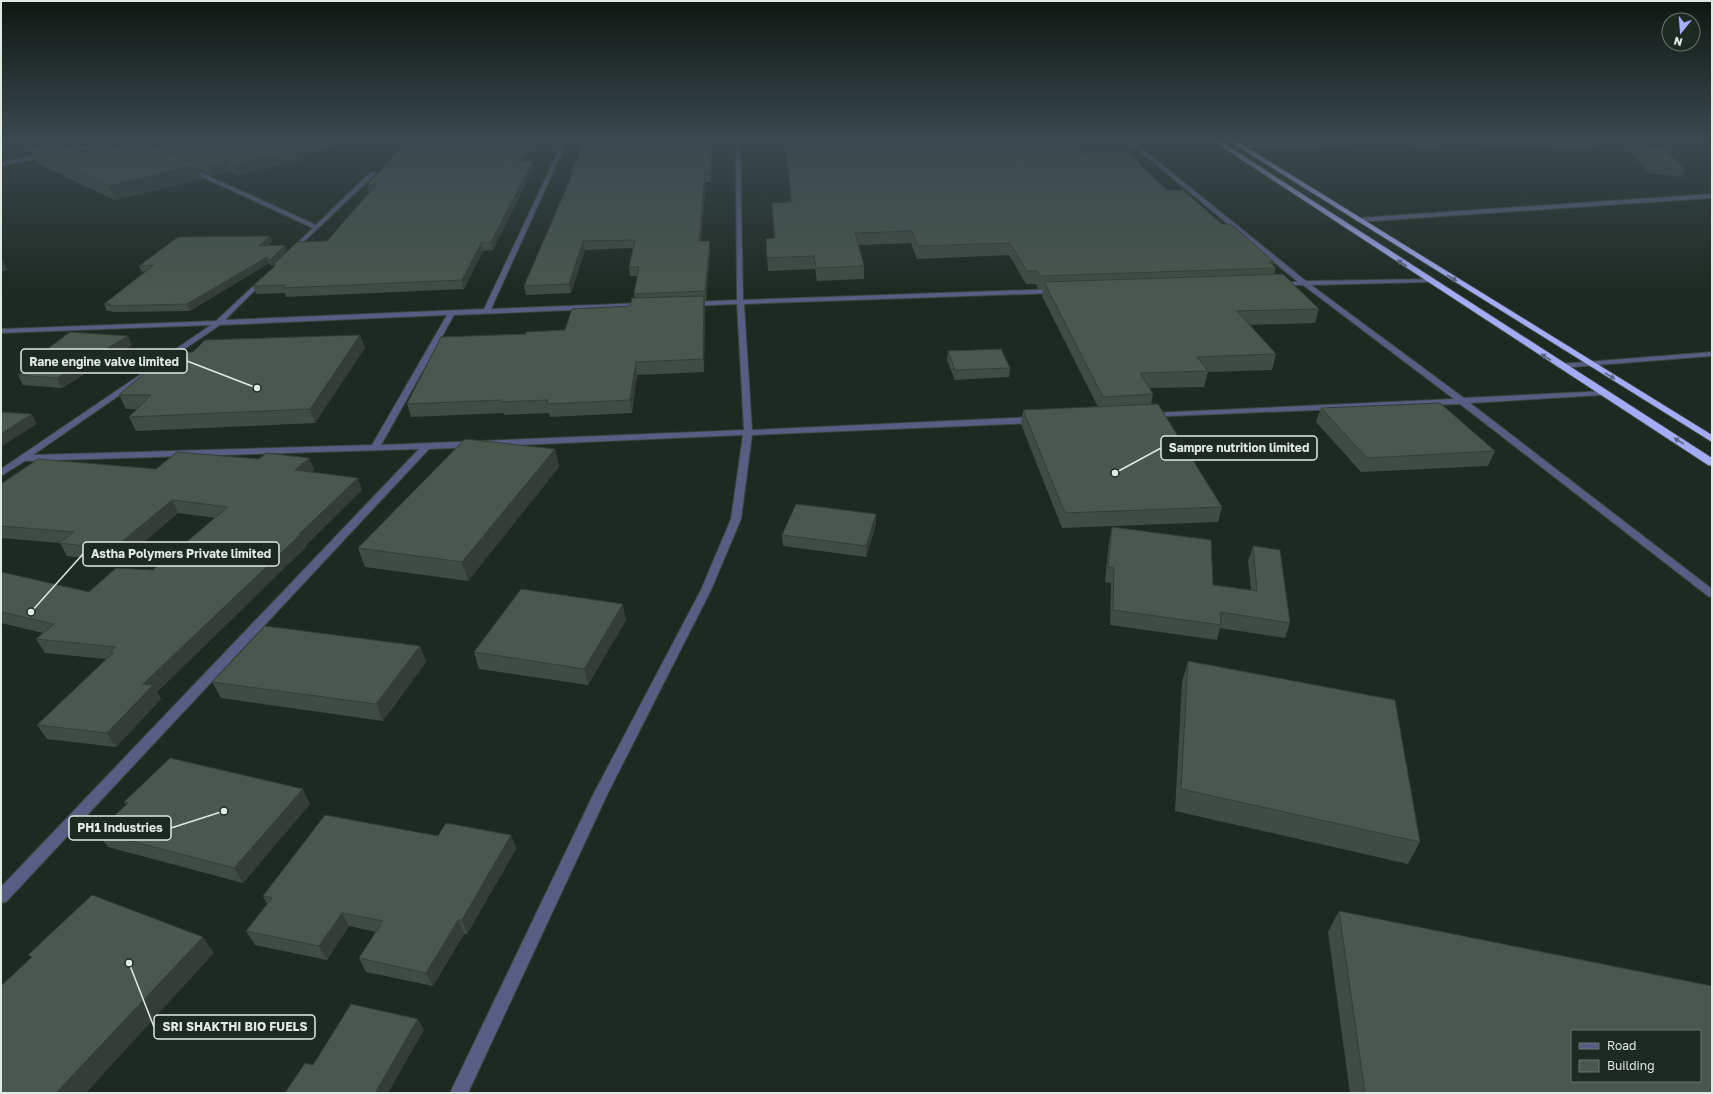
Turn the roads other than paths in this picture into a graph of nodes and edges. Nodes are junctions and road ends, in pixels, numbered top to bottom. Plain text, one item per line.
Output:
1 (235, 190) edge
2 (355, 190) edge
3 (543, 190) edge
4 (739, 190) edge
5 (1190, 190) edge
6 (1291, 190) edge
7 (1310, 190) edge
8 (1712, 196) edge
9 (1358, 220) junction
10 (316, 228) junction
11 (289, 254) edge
12 (266, 276) edge
13 (1428, 280) junction
14 (1304, 283) junction
15 (1272, 284) edge
16 (1066, 291) edge
17 (740, 302) junction
18 (685, 304) edge
19 (653, 305) edge
20 (487, 311) junction
21 (452, 312) junction
22 (217, 324) junction
23 (1, 331) edge
24 (1712, 354) edge
25 (1590, 364) junction
26 (1560, 366) junction
27 (1603, 393) junction
28 (1462, 401) junction
29 (1144, 415) edge
30 (1041, 420) edge
31 (748, 433) junction
32 (1712, 439) edge
33 (427, 446) junction
34 (375, 447) junction
35 (24, 458) junction
36 (1712, 462) edge
37 (1, 473) edge
38 (1712, 594) edge
39 (1, 897) edge
40 (459, 1093) edge

1 - 10 street
2 - 10 street
3 - 20 street
4 - 17 street
5 - 14 street
13 -> 6 highway
7 - 9 highway
8 - 9 street
9 -> 25 highway
10 - 11 street
12 - 22 street
13 - 14 street
26 -> 13 highway
14 - 15 street
14 - 28 street
16 - 17 street
17 - 18 street
17 - 31 street
19 - 20 street
20 - 21 street
21 - 22 street
21 - 34 street
22 - 23 street
22 - 35 street
24 - 25 street
25 - 26 street
25 -> 32 highway
26 - 27 highway
27 - 28 street
36 -> 27 highway
28 - 29 street
28 - 38 street
30 - 31 street
31 - 33 street
31 - 40 street
33 - 34 street
33 - 39 street
34 - 35 street
35 - 37 street

